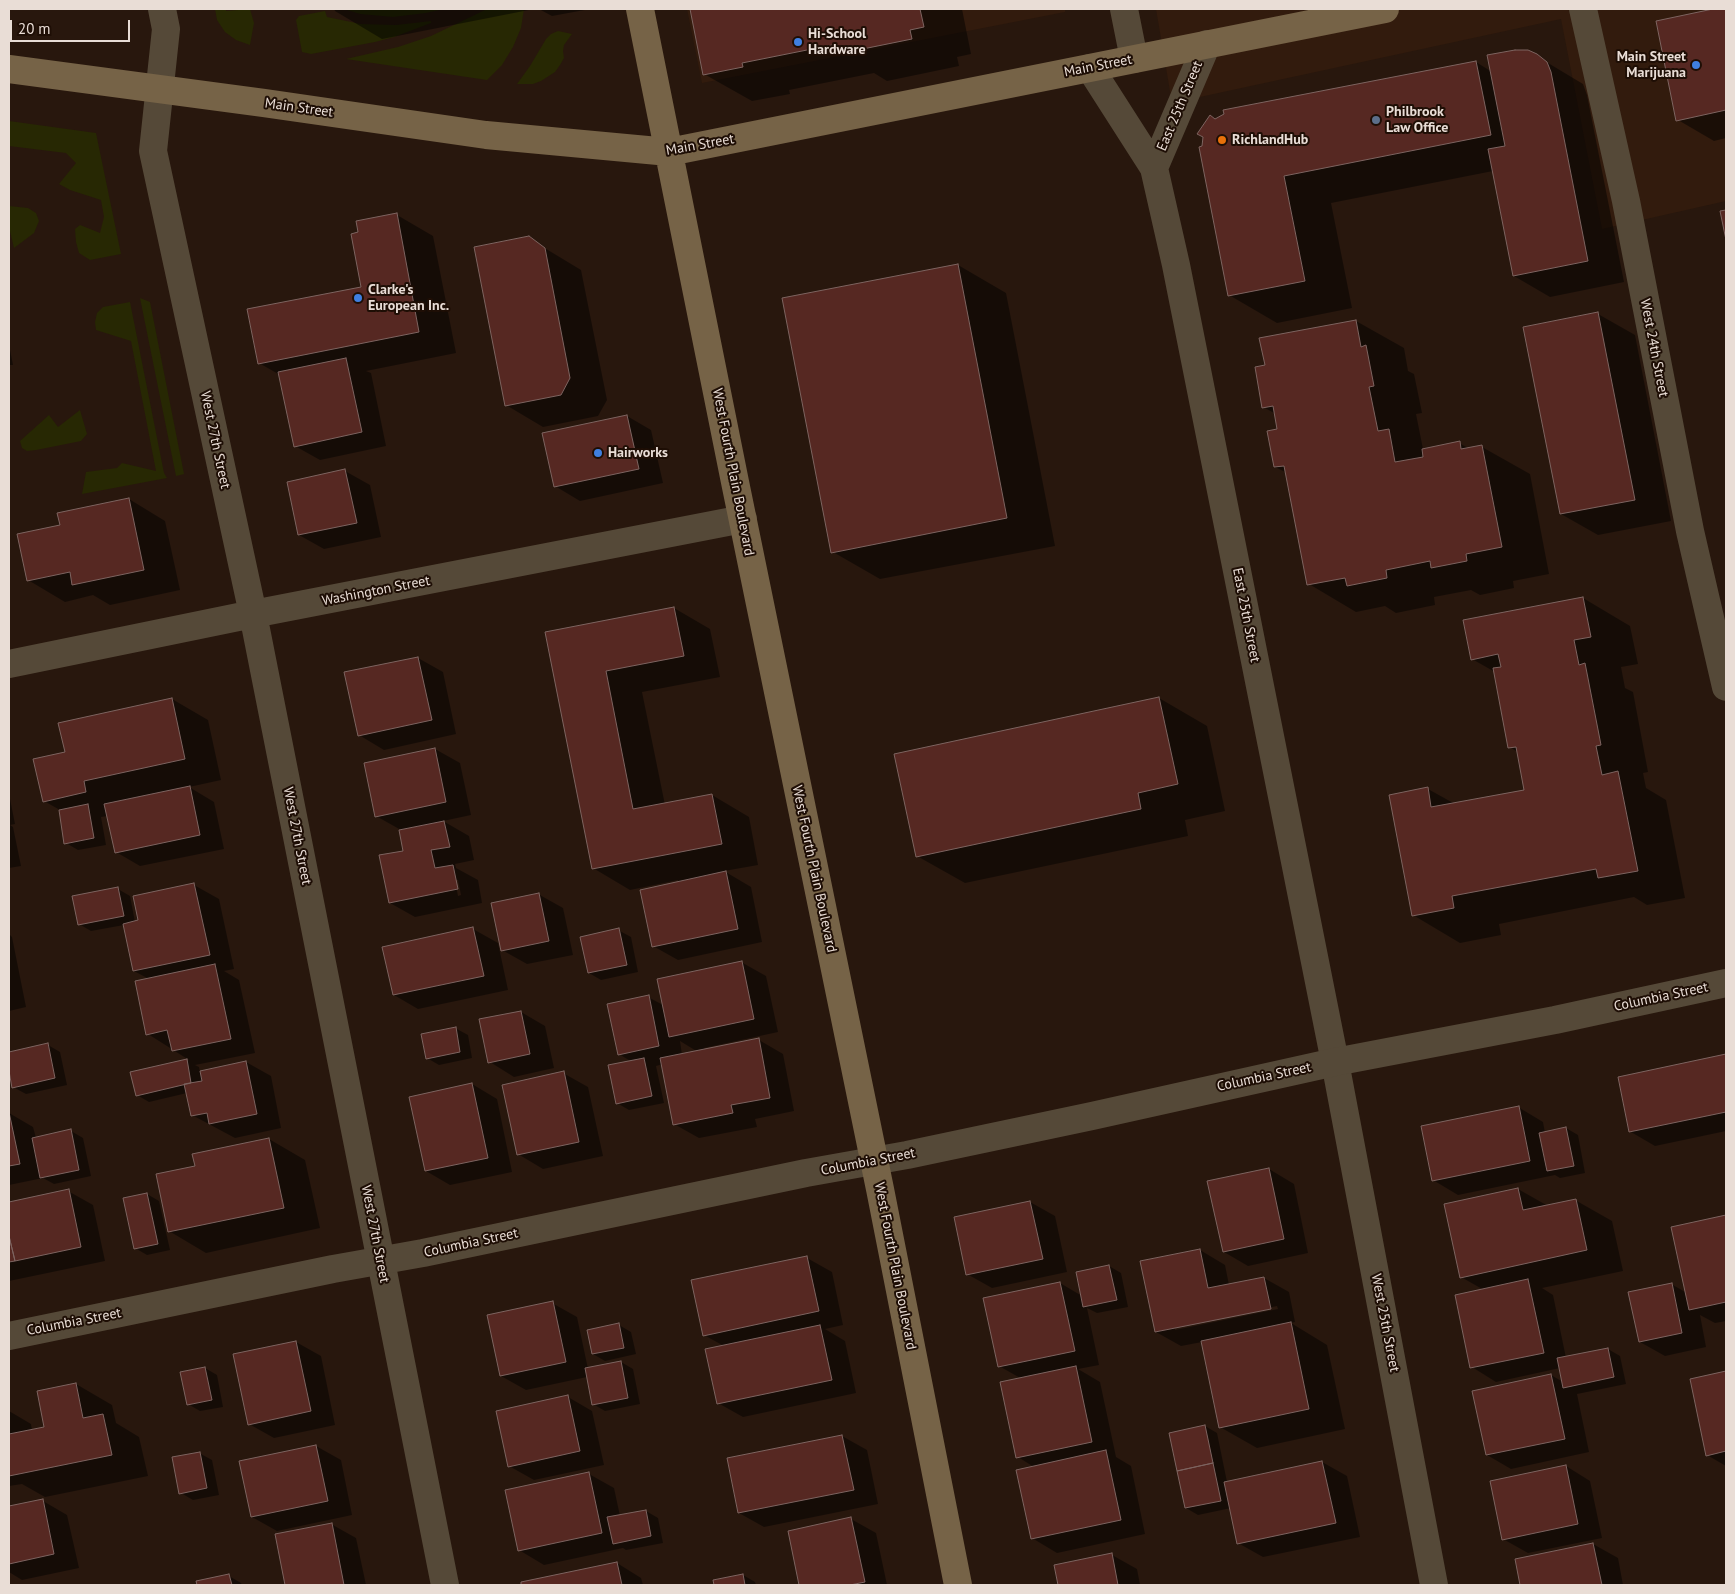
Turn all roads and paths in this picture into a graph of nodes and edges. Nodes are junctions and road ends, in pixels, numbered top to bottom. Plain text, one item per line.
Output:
1 (162, 9) edge
2 (640, 9) edge
3 (1124, 9) edge
4 (1385, 9) edge
5 (1583, 9) edge
6 (1207, 44) junction
7 (1134, 59) junction
8 (1090, 68) junction
9 (9, 69) edge
10 (160, 89) junction
11 (669, 152) junction
12 (1154, 168) junction
13 (743, 519) junction
14 (252, 614) junction
15 (9, 664) edge
16 (1726, 687) edge
17 (1726, 983) edge
18 (1335, 1062) junction
19 (874, 1161) junction
20 (380, 1261) junction
21 (9, 1336) edge
22 (445, 1585) edge
23 (958, 1585) edge
24 (1434, 1585) edge

1 - 10 street, West 27th Street
2 - 11 main road, West Fourth Plain Boulevard
3 - 7 street
4 - 6 main road, Main Street
5 - 16 street, West 24th Street
6 - 7 main road, Main Street
6 - 12 street, East 25th Street
7 - 8 main road, Main Street
8 - 11 main road, Main Street
8 - 12 street, East 25th Street
9 - 10 main road, Main Street
10 - 11 main road, Main Street
10 - 14 street, West 27th Street
11 - 13 main road, West Fourth Plain Boulevard
12 - 18 street, East 25th Street
13 - 14 street, Washington Street
13 - 19 main road, West Fourth Plain Boulevard
14 - 15 street, Washington Street
14 - 20 street, West 27th Street
17 - 18 street, Columbia Street
18 - 19 street, Columbia Street
18 - 24 street, West 25th Street
19 - 20 street, Columbia Street
19 - 23 main road, West Fourth Plain Boulevard
20 - 21 street, Columbia Street
20 - 22 street, West 27th Street

